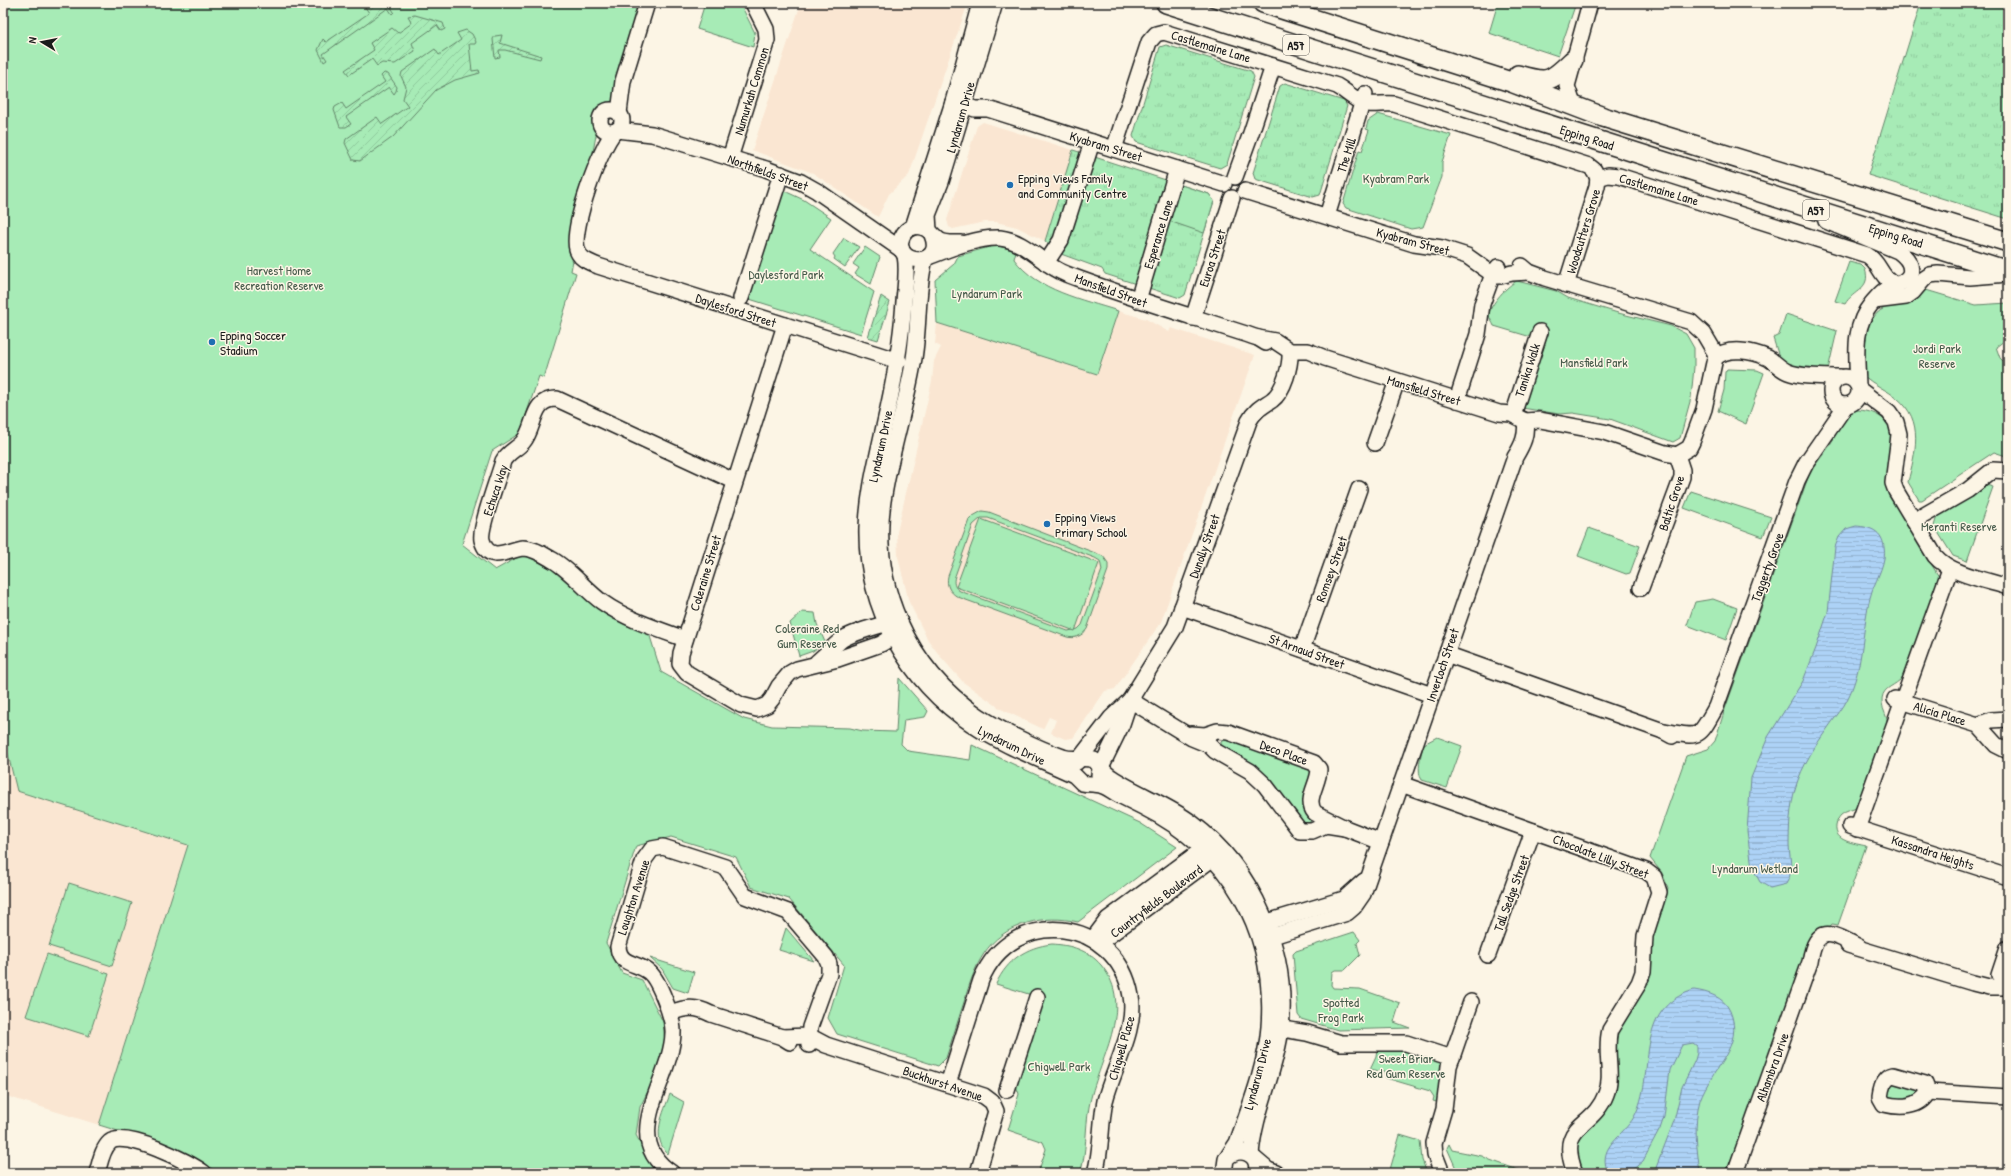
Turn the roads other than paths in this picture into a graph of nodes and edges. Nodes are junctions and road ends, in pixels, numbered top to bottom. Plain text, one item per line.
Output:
1 (647, 3) edge
2 (753, 3) edge
3 (980, 3) edge
4 (995, 3) edge
5 (1166, 3) edge
6 (1263, 3) edge
7 (1590, 3) edge
8 (1410, 50) junction
9 (1573, 60) junction
10 (1273, 66) junction
11 (1363, 98) junction
12 (959, 100) junction
13 (1574, 107) junction
14 (614, 121) junction
15 (1092, 142) junction
16 (1114, 149) junction
17 (730, 158) junction
18 (1177, 169) junction
19 (780, 174) junction
20 (1598, 178) junction
21 (1236, 183) junction
22 (1754, 191) junction
23 (1327, 216) junction
24 (911, 228) junction
25 (875, 231) junction
26 (931, 233) junction
27 (2008, 242) edge
28 (970, 243) junction
29 (904, 253) junction
30 (926, 258) junction
31 (1046, 263) junction
32 (1878, 268) junction
33 (2008, 271) edge
34 (1497, 272) junction
35 (2008, 274) edge
36 (1566, 285) junction
37 (1897, 285) junction
38 (741, 298) dead end
39 (1138, 300) junction
40 (1874, 301) junction
41 (1193, 318) junction
42 (785, 325) junction
43 (1540, 332) dead end
44 (1856, 350) junction
45 (1288, 356) junction
46 (1717, 356) junction
47 (899, 361) junction
48 (1804, 376) junction
49 (1842, 377) junction
50 (1397, 381) junction
51 (1859, 388) junction
52 (1457, 400) junction
53 (1841, 400) junction
54 (1880, 407) junction
55 (1515, 408) dead end
56 (1524, 427) junction
57 (1375, 444) dead end
58 (1677, 455) junction
59 (2008, 470) edge
60 (734, 481) junction
61 (1359, 489) dead end
62 (1914, 521) junction
63 (1950, 569) junction
64 (2008, 587) edge
65 (1641, 588) dead end
66 (1182, 606) junction
67 (895, 628) junction
68 (685, 638) junction
69 (1302, 649) junction
70 (1446, 654) junction
71 (1432, 695) junction
72 (1130, 700) junction
73 (1899, 700) junction
74 (2008, 719) edge
75 (1978, 725) junction
76 (1184, 732) junction
77 (1228, 732) junction
78 (2008, 751) edge
79 (1220, 754) junction
80 (1081, 759) junction
81 (1100, 769) junction
82 (1074, 774) junction
83 (1093, 783) junction
84 (1401, 784) junction
85 (1314, 811) junction
86 (1344, 828) junction
87 (1533, 831) junction
88 (1305, 832) junction
89 (1381, 842) junction
90 (1213, 850) junction
91 (1370, 874) junction
92 (2008, 877) edge
93 (1261, 924) junction
94 (1265, 938) junction
95 (1096, 941) junction
96 (2008, 948) edge
97 (1488, 955) dead end
98 (2004, 981) edge
99 (1037, 997) dead end
100 (1471, 1002) dead end
101 (671, 1017) junction
102 (1275, 1027) junction
103 (811, 1040) junction
104 (1452, 1058) junction
105 (948, 1084) junction
106 (1007, 1090) dead end
107 (1928, 1092) dead end
108 (2008, 1096) edge
109 (1230, 1155) junction
110 (1254, 1162) edge
111 (97, 1173) edge
112 (204, 1173) edge
113 (672, 1173) edge
114 (978, 1173) edge
115 (1095, 1173) edge
116 (1224, 1173) edge
117 (1276, 1173) edge
118 (1442, 1173) edge
119 (1575, 1173) edge
120 (1735, 1173) edge

1 - 14 street
2 - 17 street, Numurkah Common
3 - 12 street, Lyndarum Drive
4 - 12 street, Lyndarum Drive
5 - 22 main road, Epping Road / A57
6 - 8 main road, Epping Road
7 - 9 street
8 - 9 main road
8 - 13 main road, Epping Road
9 - 13 street
10 - 11 street, Castlemaine Lane
10 - 16 street, Castlemaine Lane
10 - 21 street
11 - 20 street, Castlemaine Lane
11 - 23 street, The Mill
12 - 15 street, Kyabram Street
12 - 24 street, Lyndarum Drive
12 - 26 street, Lyndarum Drive
13 - 27 main road, Epping Road
14 - 17 street, Northfields Street
14 - 42 street, Daylesford Street
15 - 16 street, Kyabram Street
15 - 31 street
16 - 18 street, Kyabram Street
17 - 19 street, Northfields Street
18 - 21 street, Kyabram Street
18 - 39 street, Esperance Lane
19 - 25 street, Northfields Street
19 - 38 street
20 - 32 street, Castlemaine Lane
20 - 36 street, Woodcutters Grove
21 - 23 street, Kyabram Street
21 - 41 street, Euroa Street
22 - 33 main road, Epping Road / A57
22 - 37 street
23 - 34 street, Kyabram Street
24 - 25 street, Northfields Street
24 - 26 street
24 - 29 street
25 - 29 street, Northfields Street
26 - 28 street, Mansfield Street
26 - 30 street
28 - 30 street, Mansfield Street
28 - 31 street, Mansfield Street
29 - 30 street
29 - 47 street, Lyndarum Drive
30 - 67 street, Lyndarum Drive
31 - 39 street, Mansfield Street
32 - 37 street, Castlemaine Lane
32 - 40 street
34 - 36 street
34 - 52 street
35 - 40 street
36 - 46 street
37 - 40 street
39 - 41 street, Mansfield Street
40 - 44 street
41 - 45 street, Mansfield Street
42 - 47 street, Daylesford Street
42 - 60 street, Coleraine Street
43 - 55 street, Tanika Walk
44 - 49 street
44 - 51 street
45 - 50 street, Mansfield Street
45 - 66 street, Dunolly Street
46 - 48 street
46 - 58 street, Baltic Grove
47 - 67 street, Lyndarum Drive
48 - 49 street
48 - 53 street
49 - 51 street
49 - 53 street
50 - 52 street, Mansfield Street
50 - 57 street
51 - 53 street
51 - 54 street
52 - 56 street, Mansfield Street
53 - 54 street
53 - 70 street, Taggerty Grove
54 - 62 street
56 - 58 street
56 - 70 street, Inverloch Street
58 - 65 street, Baltic Grove
59 - 62 street
60 - 68 street, Coleraine Street
60 - 68 street, Echuca Way
61 - 69 street, Romsey Street
62 - 63 street
63 - 64 street
63 - 73 street, Kassandra Heights
66 - 69 street, St Arnaud Street
66 - 72 street, Dunolly Street
67 - 68 street, Coleraine Street
67 - 80 street, Lyndarum Drive
67 - 82 street, Lyndarum Drive
69 - 71 street, St Arnaud Street
70 - 71 street, Inverloch Street
71 - 84 street, Inverloch Street
72 - 76 street, Deco Place
72 - 80 street, Dunolly Street
72 - 81 street, Dunolly Street
73 - 75 street, Alicia Place
73 - 92 street, Kassandra Heights
74 - 75 street, Alicia Place
75 - 78 street, Alicia Place
76 - 77 street, Deco Place
76 - 79 street, Deco Place
77 - 79 street
77 - 85 street, Deco Place
79 - 88 street, Deco Place
80 - 81 street, Lyndarum Drive
80 - 82 street
81 - 83 street
81 - 90 street, Lyndarum Drive
82 - 83 street, Lyndarum Drive
83 - 90 street, Lyndarum Drive
84 - 87 street, Chocolate Lilly Street
84 - 89 street, Inverloch Street
85 - 86 street
85 - 88 street, Deco Place
86 - 88 street
86 - 89 street
87 - 97 street, Tall Sedge Street
87 - 119 street, Chocolate Lilly Street
89 - 91 street, Inverloch Street
90 - 93 street, Lyndarum Drive
90 - 95 street, Countryfields Boulevard
91 - 93 street, Inverloch Street
91 - 94 street, Inverloch Street
93 - 94 street, Lyndarum Drive
94 - 102 street, Lyndarum Drive
95 - 105 street, Chigwell Place
95 - 115 street, Chigwell Place
96 - 98 street
98 - 120 street, Alhambra Drive
99 - 106 street
100 - 104 street
101 - 103 street, Buckhurst Avenue
101 - 103 street, Loughton Avenue
101 - 113 street, Loughton Avenue
102 - 104 street
102 - 109 street, Lyndarum Drive
102 - 110 street, Lyndarum Drive
103 - 105 street, Buckhurst Avenue
104 - 118 street
105 - 114 street, Buckhurst Avenue
107 - 108 street
109 - 110 street
109 - 116 street, Lyndarum Drive
110 - 117 street
111 - 112 street

